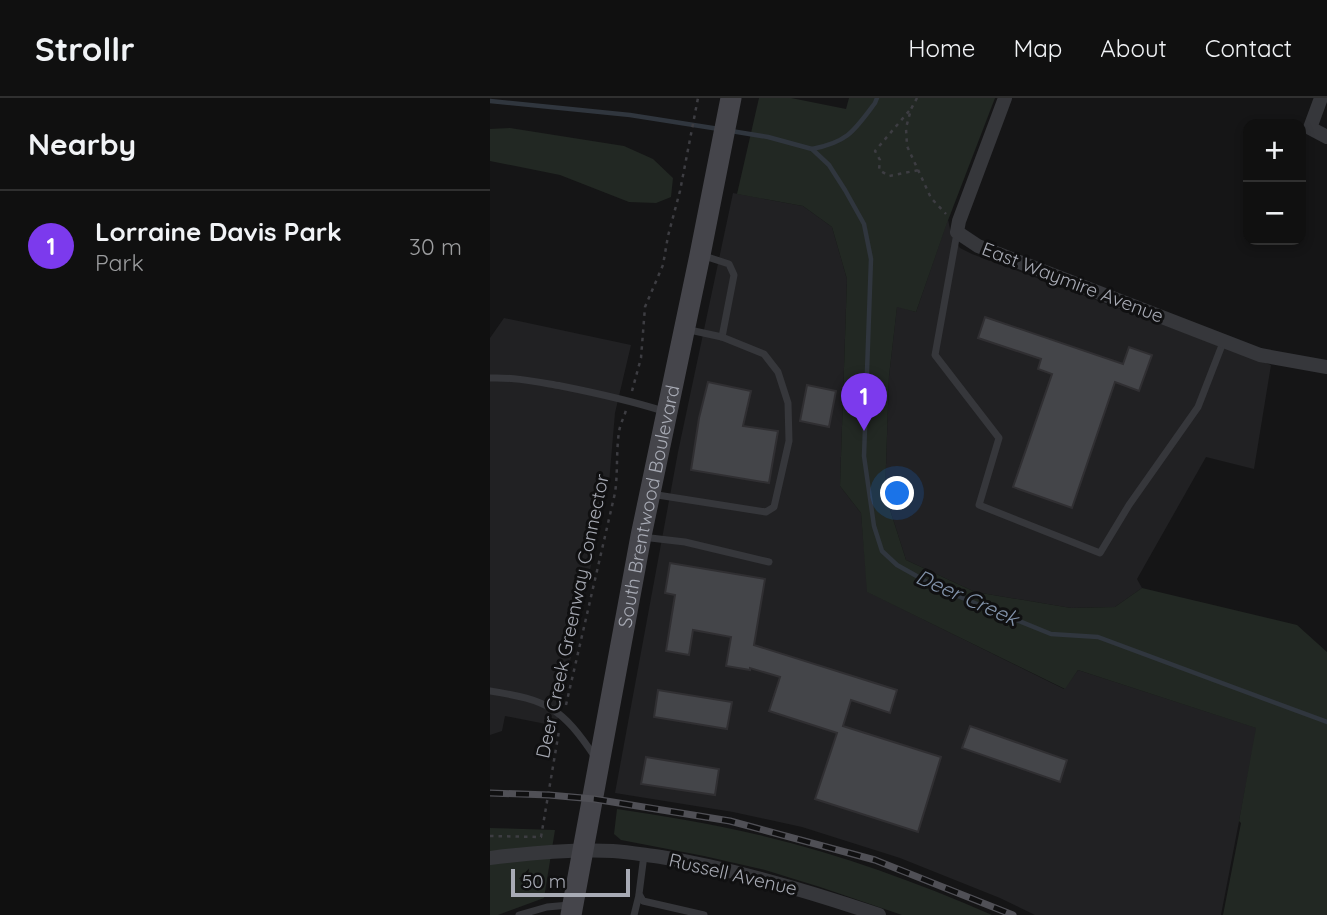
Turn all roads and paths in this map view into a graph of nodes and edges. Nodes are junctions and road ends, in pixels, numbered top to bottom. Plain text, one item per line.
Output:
1 (698, 98) edge
2 (917, 98) edge
3 (1005, 98) edge
4 (1321, 98) edge
5 (731, 100) edge
6 (911, 108) junction
7 (1327, 137) edge
8 (919, 170) junction
9 (958, 227) junction
10 (700, 255) junction
11 (685, 329) junction
12 (722, 337) junction
13 (1224, 340) junction
14 (1327, 367) edge
15 (494, 377) edge
16 (629, 400) junction
17 (667, 412) junction
18 (650, 494) junction
19 (641, 536) junction
20 (769, 562) dead end
21 (490, 691) edge
22 (563, 716) junction
23 (600, 764) junction
24 (490, 836) edge
25 (584, 850) junction
26 (644, 855) junction
27 (490, 858) edge
28 (639, 894) junction
29 (572, 910) edge
30 (519, 915) edge
31 (634, 915) edge
32 (704, 915) edge
33 (879, 915) edge

1 - 16 path, Deer Creek Greenway Connector
2 - 6 path
3 - 9 street
4 - 7 street
5 - 10 main road, South Brentwood Boulevard
6 - 8 path
6 - 8 path
8 - 9 path
9 - 13 street, East Waymire Avenue
9 - 13 lane
10 - 11 main road, South Brentwood Boulevard
10 - 12 lane
11 - 12 lane
11 - 17 main road, South Brentwood Boulevard
12 - 18 lane
13 - 14 street, East Waymire Avenue
15 - 16 lane
16 - 17 lane
16 - 22 path, Deer Creek Greenway Connector
17 - 18 main road, South Brentwood Boulevard
18 - 19 main road, South Brentwood Boulevard
19 - 20 lane
19 - 23 main road, South Brentwood Boulevard
21 - 22 lane
22 - 23 lane
22 - 24 path, Deer Creek Greenway Connector
23 - 25 main road, South Brentwood Boulevard
25 - 26 street, Russell Avenue
25 - 27 street, Russell Avenue
25 - 29 main road, South Brentwood Boulevard
26 - 28 lane
26 - 33 street, Russell Avenue
28 - 31 lane
28 - 32 lane
29 - 30 lane

